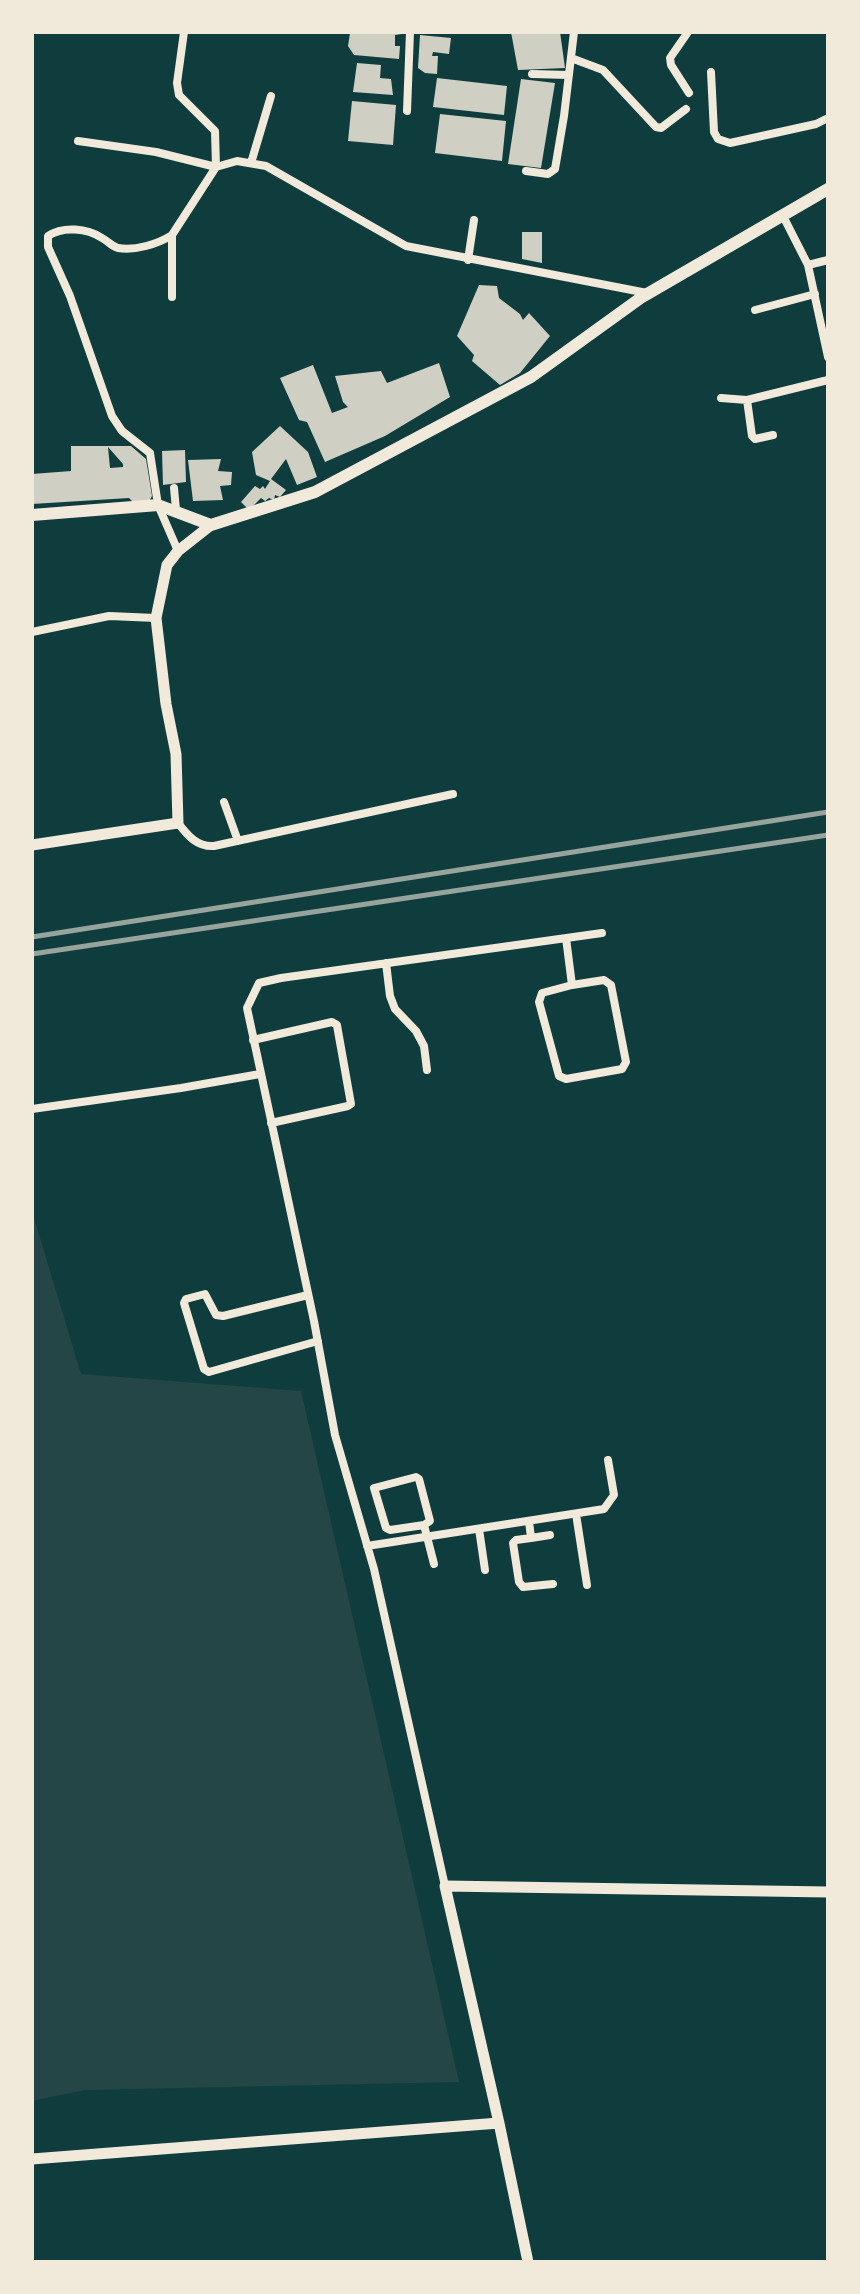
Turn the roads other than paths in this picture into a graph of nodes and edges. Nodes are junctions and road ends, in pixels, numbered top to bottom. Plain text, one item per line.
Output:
1 (184, 32) edge
2 (410, 32) edge
3 (574, 32) edge
4 (688, 32) edge
5 (571, 58) junction
6 (711, 72) dead end
7 (532, 74) dead end
8 (569, 75) junction
9 (689, 93) dead end
10 (271, 96) dead end
11 (686, 109) dead end
12 (407, 111) dead end
13 (828, 118) edge
14 (78, 141) dead end
15 (251, 163) junction
16 (216, 167) junction
17 (526, 171) dead end
18 (828, 189) edge
19 (783, 216) junction
20 (474, 220) dead end
21 (172, 235) junction
22 (468, 260) junction
23 (828, 260) edge
24 (808, 265) junction
25 (648, 293) junction
26 (815, 294) junction
27 (172, 297) dead end
28 (755, 310) dead end
29 (824, 319) edge
30 (828, 357) edge
31 (828, 380) edge
32 (721, 398) dead end
33 (747, 400) junction
34 (773, 435) dead end
35 (174, 488) dead end
36 (158, 505) junction
37 (176, 510) junction
38 (32, 515) edge
39 (211, 525) junction
40 (178, 551) junction
41 (156, 618) junction
42 (32, 632) edge
43 (453, 794) dead end
44 (224, 802) dead end
45 (178, 823) junction
46 (238, 841) junction
47 (32, 845) edge
48 (602, 933) dead end
49 (566, 938) junction
50 (386, 963) junction
51 (572, 985) junction
52 (253, 1040) junction
53 (427, 1070) dead end
54 (260, 1074) junction
55 (32, 1109) edge
56 (271, 1123) junction
57 (308, 1295) junction
58 (318, 1341) junction
59 (608, 1460) dead end
60 (576, 1514) junction
61 (529, 1521) junction
62 (424, 1525) junction
63 (479, 1529) junction
64 (550, 1535) dead end
65 (427, 1537) junction
66 (531, 1538) junction
67 (367, 1546) junction
68 (434, 1564) dead end
69 (485, 1570) dead end
70 (553, 1584) dead end
71 (587, 1585) dead end
72 (445, 1886) junction
73 (828, 1892) edge
74 (499, 2123) junction
75 (32, 2159) edge
76 (528, 2262) edge

1 - 16 street
2 - 12 street
3 - 5 street
4 - 9 street
5 - 8 street
5 - 11 street
6 - 13 street
7 - 8 street
8 - 17 street
10 - 15 street
14 - 16 street
15 - 16 street
15 - 22 street
16 - 21 street
18 - 19 main road
19 - 24 street
19 - 25 main road
20 - 22 street
21 - 27 street
21 - 36 street
22 - 25 street
23 - 24 street
24 - 26 street
25 - 39 main road
26 - 28 street
26 - 29 street
29 - 30 street
31 - 33 street
32 - 33 street
33 - 34 street
35 - 37 street
36 - 37 main road
36 - 38 main road
36 - 40 street
37 - 39 main road
39 - 40 street
40 - 41 street
41 - 42 street
41 - 45 street
43 - 46 street
44 - 46 street
45 - 46 street
45 - 47 street
48 - 49 street
49 - 50 street
49 - 51 street
50 - 52 street
50 - 53 street
51 - 51 street
52 - 54 street
52 - 56 street
54 - 55 street
54 - 56 street
56 - 57 street
57 - 58 street
57 - 58 street
58 - 67 street
59 - 60 street
60 - 61 street
60 - 71 street
61 - 63 street
61 - 66 street
62 - 62 street
62 - 65 street
63 - 65 street
63 - 69 street
64 - 66 street
65 - 67 street
65 - 68 street
66 - 70 street
67 - 72 street
72 - 73 street
72 - 74 street
74 - 75 street
74 - 76 street

